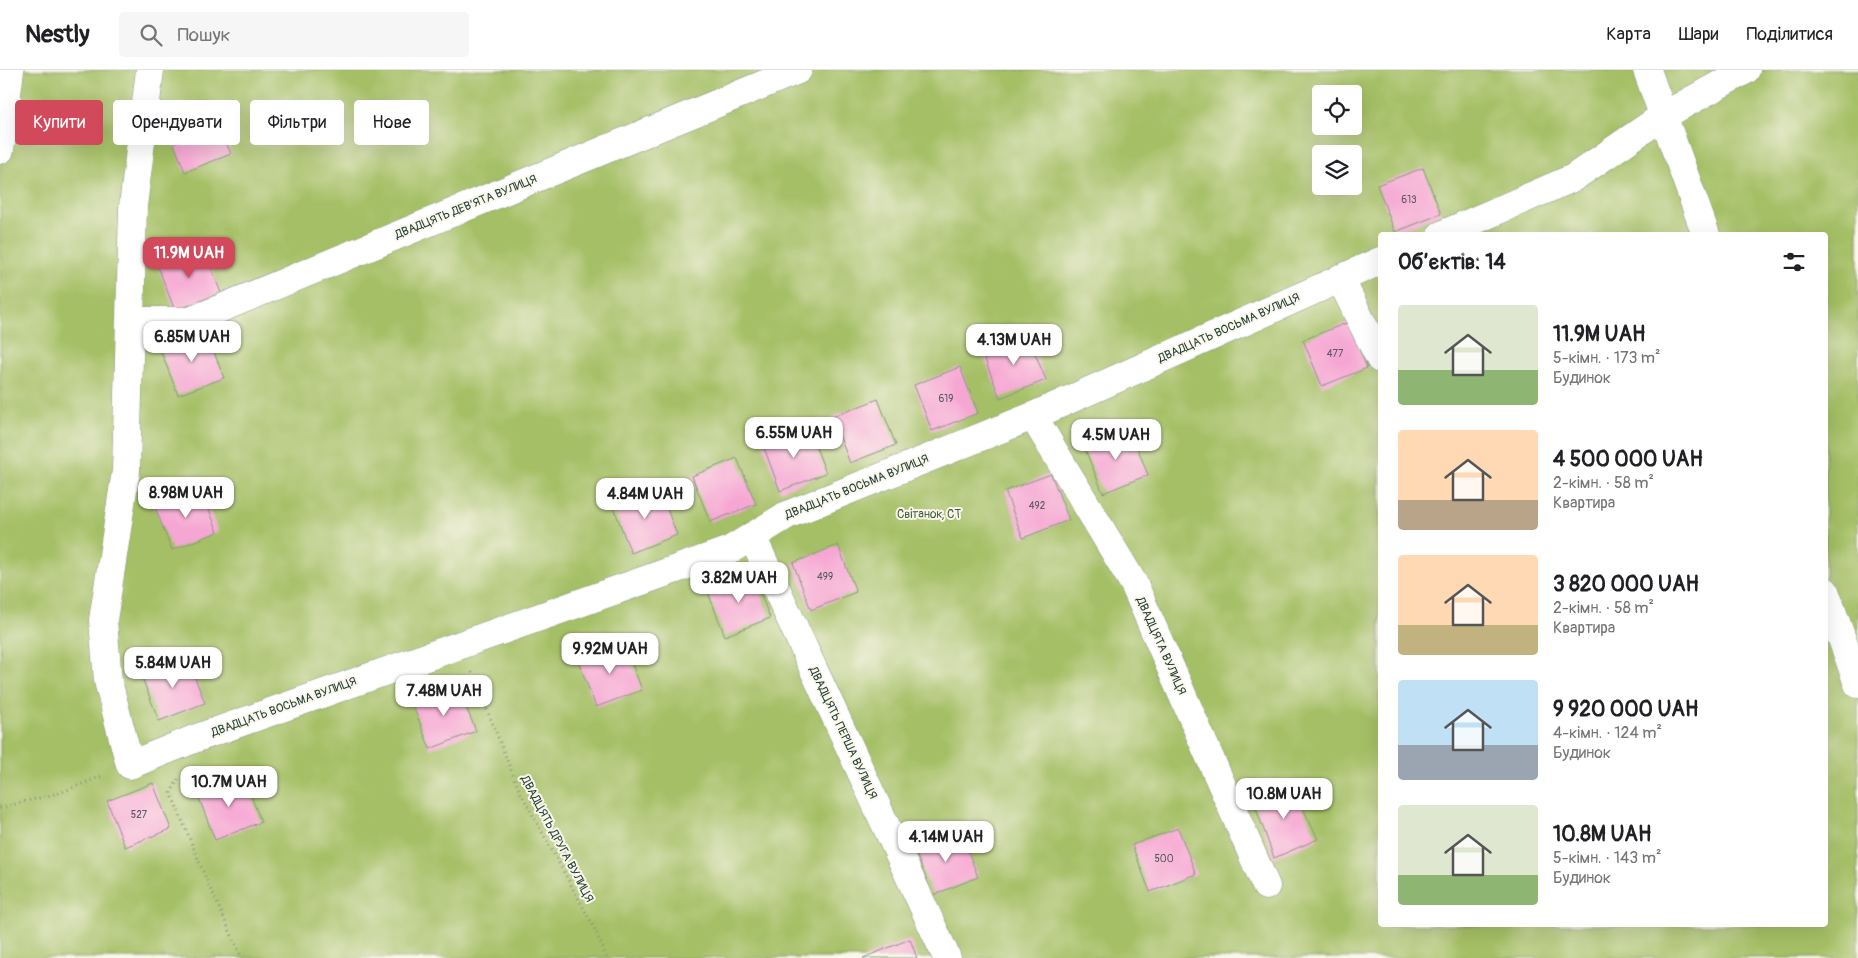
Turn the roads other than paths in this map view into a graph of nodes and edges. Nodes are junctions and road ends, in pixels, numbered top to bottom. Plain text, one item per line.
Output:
1 (10, 70) edge
2 (150, 70) edge
3 (798, 70) edge
4 (1647, 70) edge
5 (1746, 70) edge
6 (1663, 116) junction
7 (0, 150) edge
8 (1449, 232) edge
9 (1705, 232) edge
10 (1378, 263) edge
11 (1340, 278) junction
12 (130, 320) junction
13 (1378, 354) edge
14 (1033, 416) junction
15 (752, 536) junction
16 (1828, 600) edge
17 (1858, 684) edge
18 (1266, 886) dead end
19 (947, 958) edge

1 - 7 street
2 - 12 street
3 - 12 street, ДВАДЦЯТЬ ДЕВ’ЯТА ВУЛИЦЯ
4 - 6 street
5 - 6 street
6 - 8 street
6 - 9 street
10 - 11 street, ДВАДЦАТЬ ВОСЬМА ВУЛИЦЯ
11 - 13 street
11 - 14 street, ДВАДЦАТЬ ВОСЬМА ВУЛИЦЯ
12 - 15 street, ДВАДЦАТЬ ВОСЬМА ВУЛИЦЯ
14 - 15 street, ДВАДЦАТЬ ВОСЬМА ВУЛИЦЯ
14 - 18 street, ДВАДЦЯТА ВУЛИЦЯ
15 - 19 street, ДВАДЦЯТЬ ПЕРША ВУЛИЦЯ
16 - 17 street

